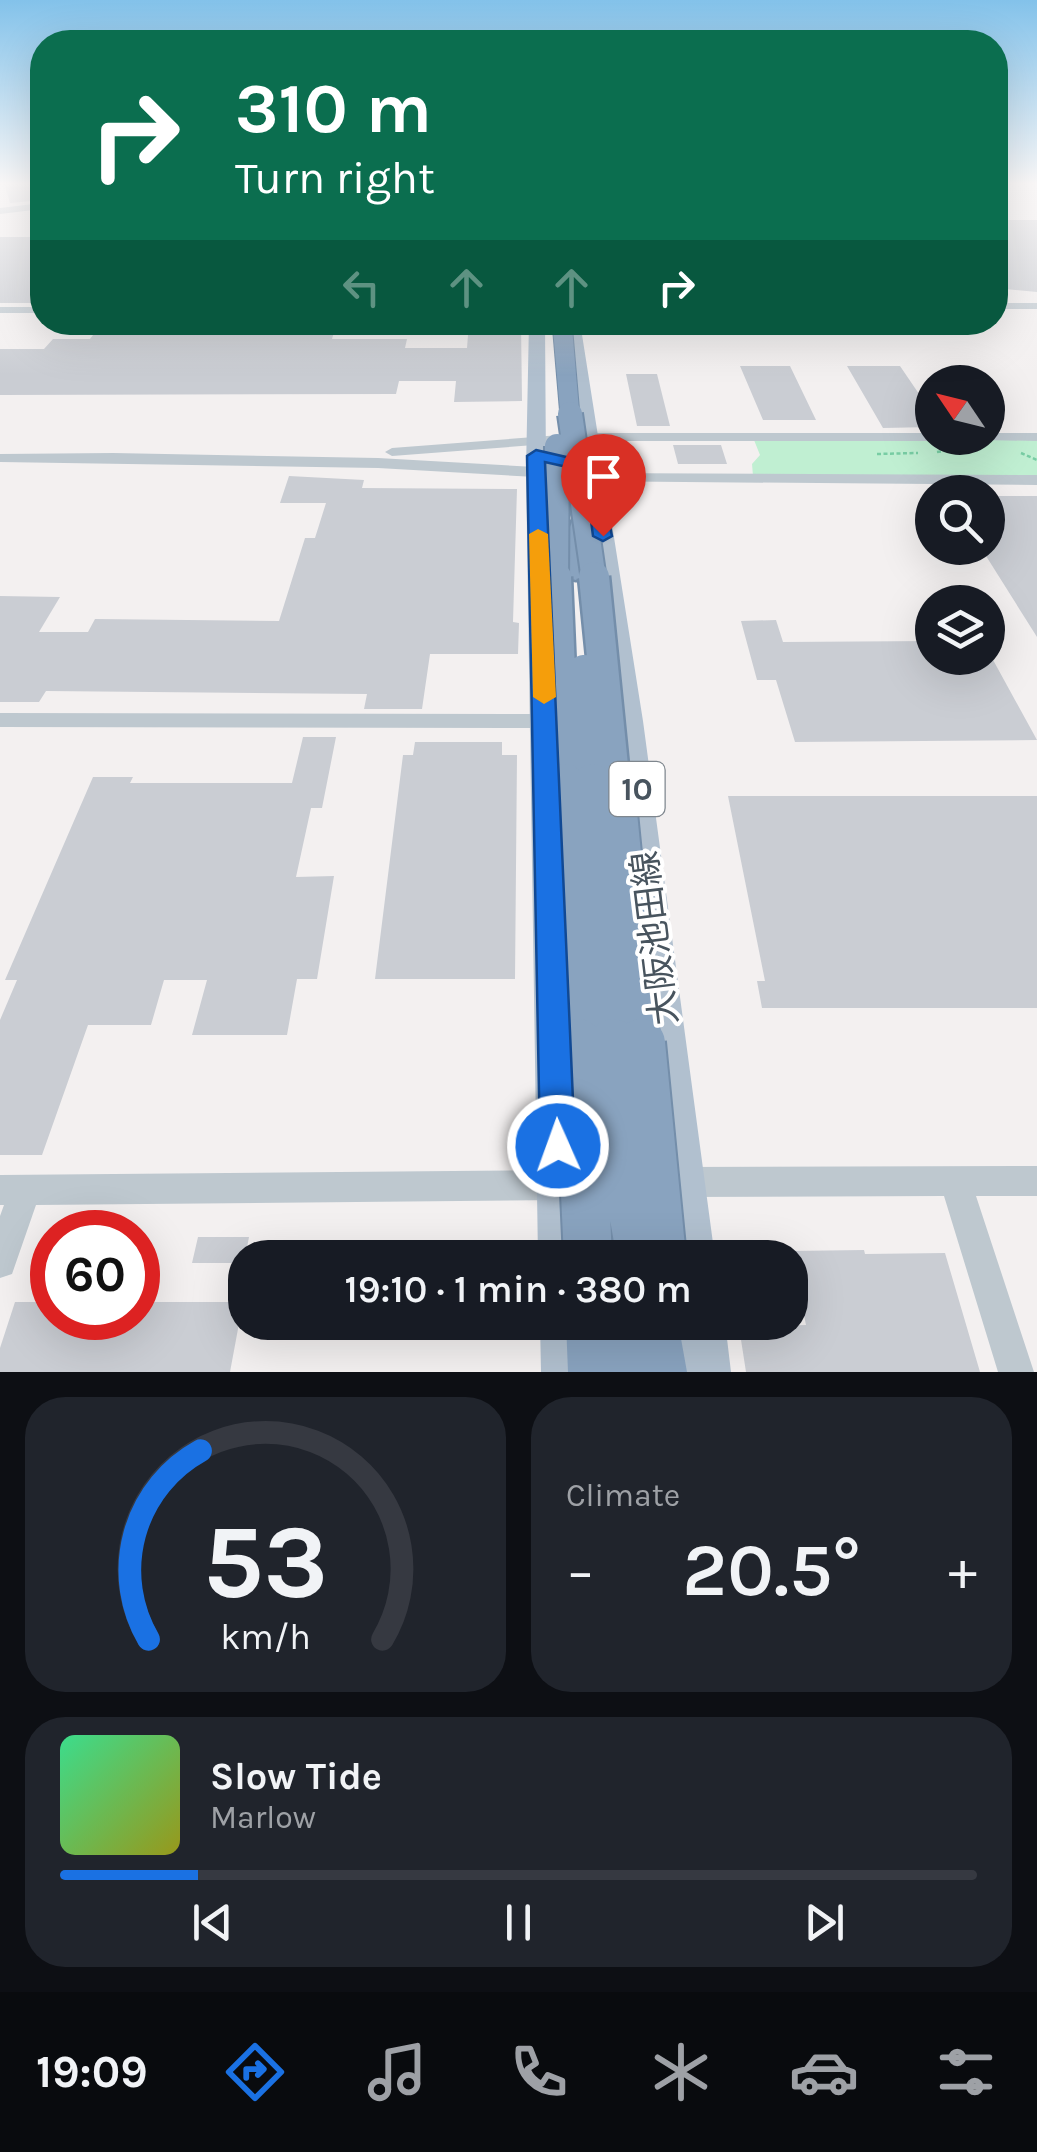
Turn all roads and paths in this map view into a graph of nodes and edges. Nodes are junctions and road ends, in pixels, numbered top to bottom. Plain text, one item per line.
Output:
1 (1008, 306) edge
2 (1037, 306) edge
3 (0, 310) edge
4 (30, 310) edge
5 (538, 335) edge
6 (550, 335) edge
7 (563, 335) edge
8 (574, 335) edge
9 (586, 437) junction
10 (915, 437) edge
11 (1005, 437) edge
12 (1037, 437) edge
13 (0, 450) edge
14 (536, 455) junction
15 (192, 457) junction
16 (0, 458) edge
17 (0, 469) edge
18 (1037, 480) edge
19 (596, 490) junction
20 (0, 720) edge
21 (545, 721) junction
22 (628, 721) junction
23 (956, 1181) junction
24 (1037, 1181) edge
25 (619, 1182) junction
26 (684, 1182) junction
27 (558, 1185) junction
28 (13, 1190) edge
29 (560, 1240) edge
30 (587, 1240) edge
31 (623, 1240) edge
32 (638, 1240) edge
33 (660, 1240) edge
34 (691, 1240) edge
35 (0, 1262) edge
36 (564, 1340) edge
37 (593, 1340) edge
38 (629, 1340) edge
39 (655, 1340) edge
40 (670, 1340) edge
41 (703, 1340) edge
42 (565, 1372) edge
43 (594, 1372) edge
44 (631, 1372) edge
45 (661, 1372) edge
46 (673, 1372) edge
47 (707, 1372) edge
48 (1016, 1372) edge

1 - 2 street
3 - 4 street
5 - 14 main road
6 - 30 highway, bridge
7 - 33 highway, bridge
8 - 9 main road, 大阪池田線 / 10
9 - 10 street
9 - 14 street
9 - 19 main road, 大阪池田線 / 10
11 - 12 street
13 - 15 street
14 - 15 street
14 - 15 street
14 - 19 street
14 - 21 main road
15 - 16 street
15 - 17 street
18 - 19 street
19 - 22 main road, 大阪池田線 / 10
19 - 32 highway, bridge
20 - 21 street
21 - 22 street
21 - 27 main road
22 - 26 main road, 大阪池田線 / 10
23 - 24 street
23 - 26 street
23 - 48 street
25 - 26 street
25 - 27 street
25 - 31 highway
26 - 34 main road, 大阪池田線 / 10
27 - 28 street
27 - 29 main road
28 - 35 street
36 - 42 main road
37 - 43 highway
38 - 44 highway
39 - 45 highway
40 - 46 highway
41 - 47 main road

